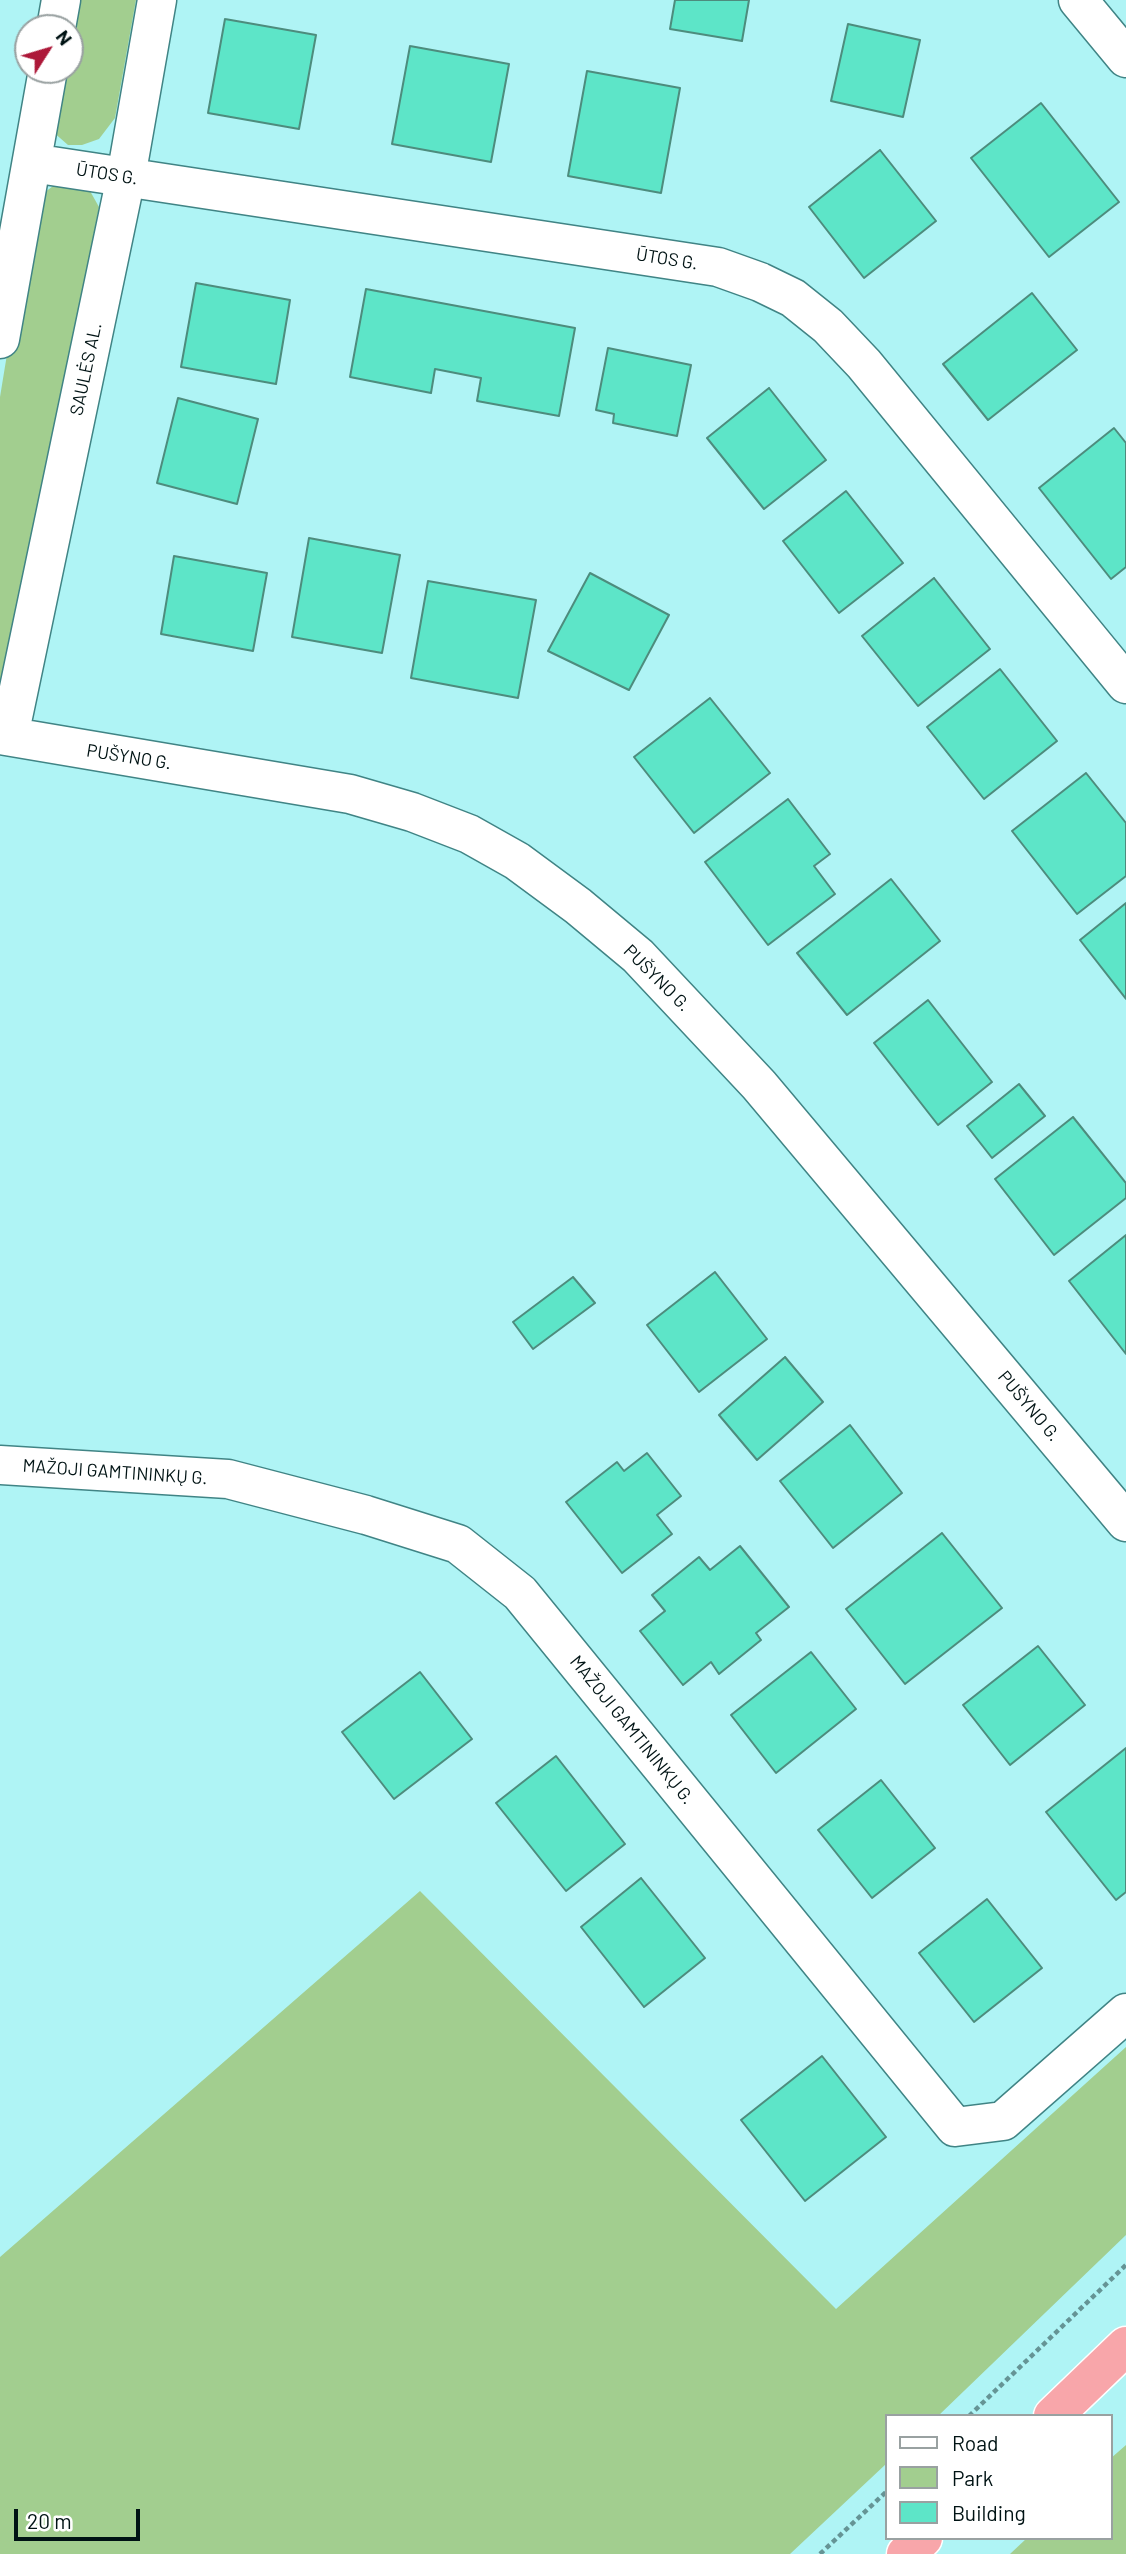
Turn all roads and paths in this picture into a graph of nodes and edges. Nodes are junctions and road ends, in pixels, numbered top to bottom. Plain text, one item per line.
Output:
1 (157, 0) edge
2 (1078, 0) edge
3 (1126, 58) edge
4 (46, 84) edge
5 (32, 163) junction
6 (126, 177) junction
7 (0, 339) edge
8 (1126, 684) edge
9 (4, 736) edge
10 (0, 1465) edge
11 (1126, 1522) edge
12 (1126, 2013) edge
13 (1126, 2265) edge
14 (1126, 2346) edge
15 (971, 2414) edge
16 (1054, 2414) edge
17 (884, 2494) edge
18 (921, 2540) edge
19 (820, 2554) edge
20 (906, 2554) edge

1 - 6 street, SAULĖS AL.
2 - 3 street
4 - 5 street
5 - 6 street, ŪTOS G.
5 - 7 street
6 - 8 street, ŪTOS G.
6 - 9 street, SAULĖS AL.
9 - 11 street, PUŠYNO G.
10 - 12 street, MAŽOJI GAMTININKŲ G.
13 - 15 path
14 - 16 highway
17 - 19 path
18 - 20 highway

